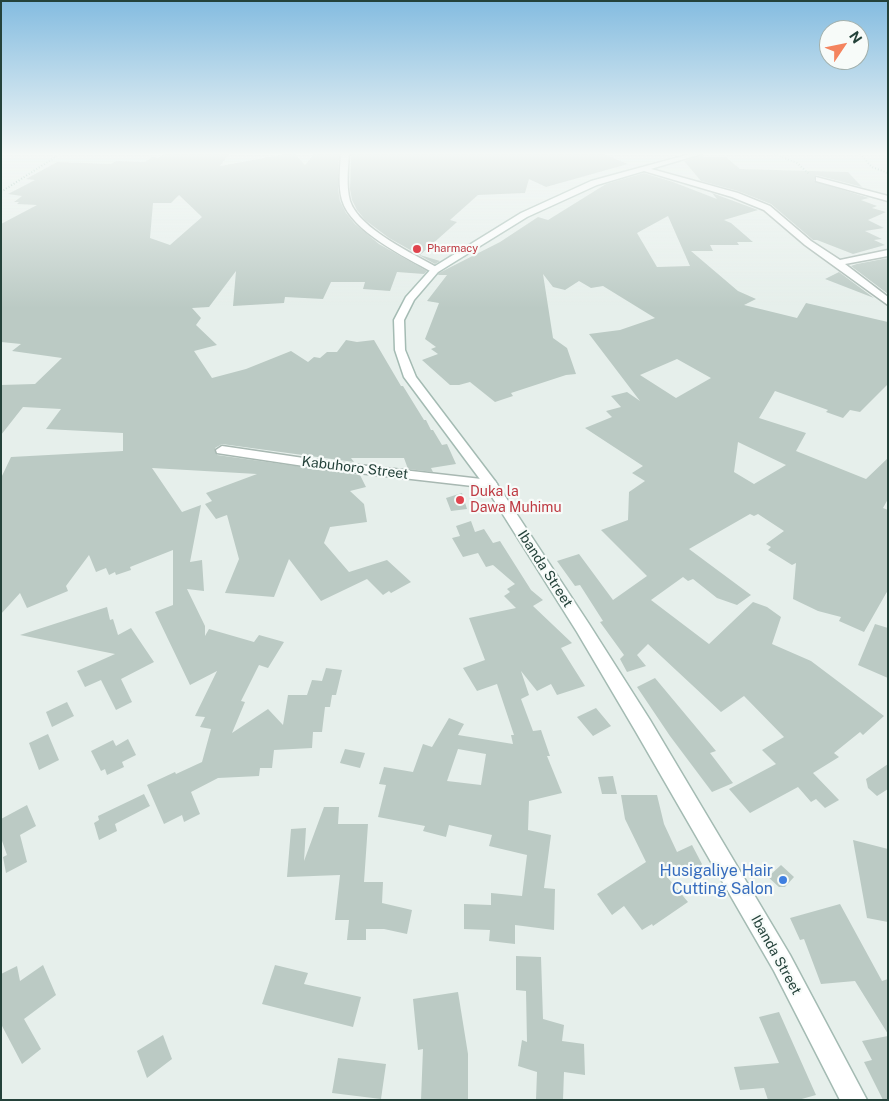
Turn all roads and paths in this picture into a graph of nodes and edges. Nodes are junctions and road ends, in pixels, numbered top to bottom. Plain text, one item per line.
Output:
1 (348, 205) edge
2 (545, 205) edge
3 (761, 205) edge
4 (888, 253) edge
5 (838, 263) junction
6 (435, 270) junction
7 (888, 302) edge
8 (222, 450) dead end
9 (490, 484) junction
10 (854, 1100) edge

1 - 6 street
2 - 6 street, Ibanda Street
3 - 5 street
4 - 5 street
5 - 7 street
6 - 9 street, Ibanda Street
8 - 9 street, Kabuhoro Street
9 - 10 street, Ibanda Street

